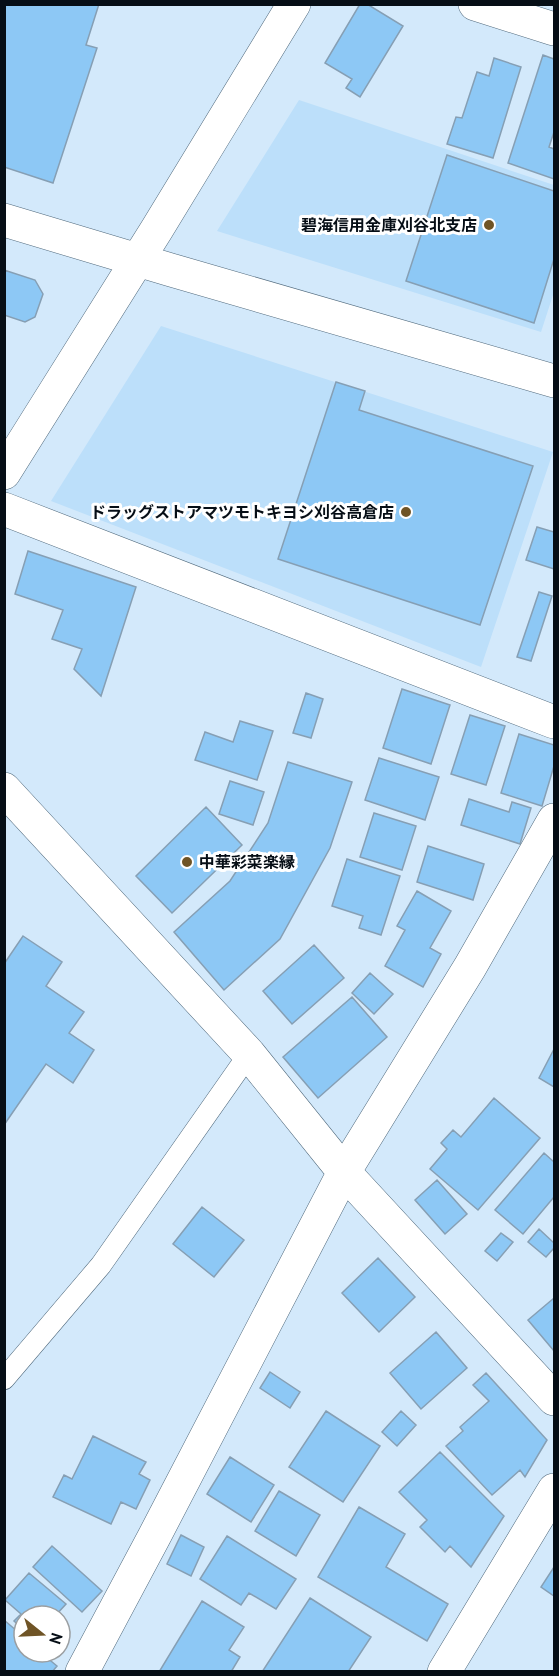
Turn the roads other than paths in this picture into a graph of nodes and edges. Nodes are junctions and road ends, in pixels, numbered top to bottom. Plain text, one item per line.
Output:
1 (294, 4) edge
2 (475, 4) edge
3 (555, 29) edge
4 (4, 220) edge
5 (138, 260) junction
6 (555, 381) edge
7 (4, 474) edge
8 (4, 509) edge
9 (555, 722) edge
10 (4, 789) edge
11 (555, 820) edge
12 (249, 1054) junction
13 (344, 1172) junction
14 (4, 1380) edge
15 (555, 1399) edge
16 (555, 1490) edge
17 (82, 1671) edge
18 (444, 1671) edge

1 - 5 street
2 - 3 street
4 - 5 street
5 - 6 street
5 - 7 street
8 - 9 street
10 - 12 street
11 - 13 street
12 - 13 street
12 - 14 lane
13 - 15 street
13 - 17 street
16 - 18 street

